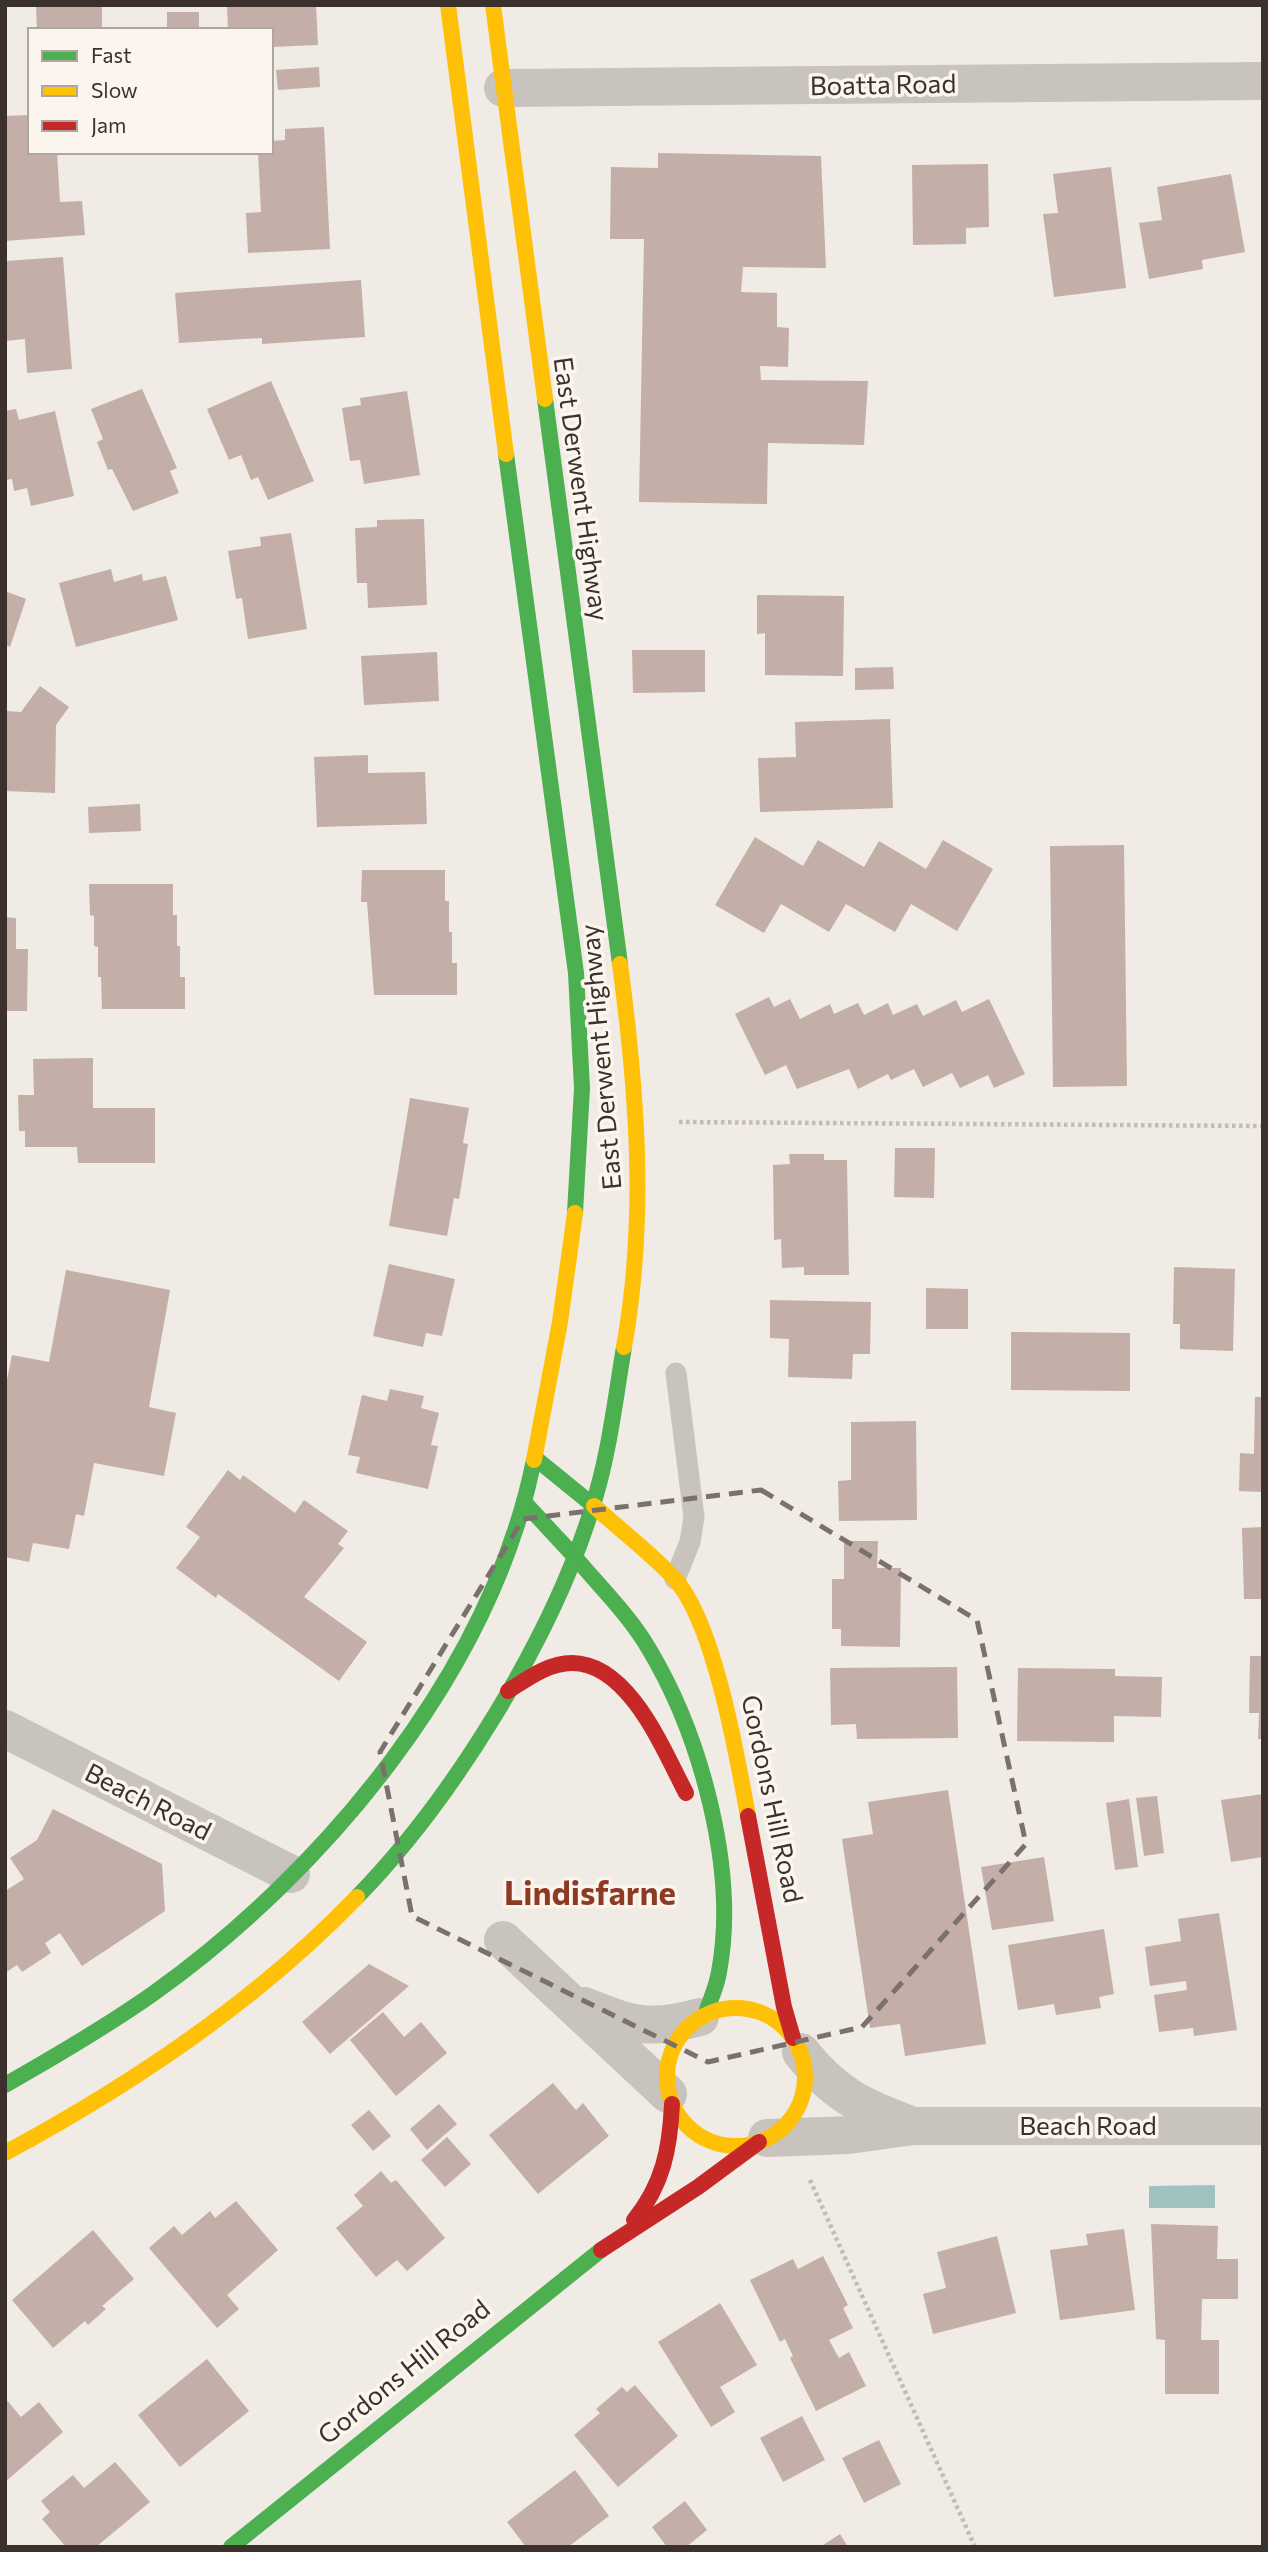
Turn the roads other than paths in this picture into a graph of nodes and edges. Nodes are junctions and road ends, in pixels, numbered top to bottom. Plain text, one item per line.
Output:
1 (448, 5) edge
2 (493, 5) edge
3 (1263, 82) edge
4 (503, 88) junction
5 (676, 1373) dead end
6 (535, 1458) junction
7 (524, 1502) junction
8 (594, 1506) junction
9 (575, 1557) junction
10 (676, 1579) junction
11 (508, 1691) junction
12 (5, 1729) edge
13 (720, 1860) junction
14 (291, 1874) junction
15 (503, 1940) dead end
16 (555, 1990) junction
17 (703, 2015) junction
18 (797, 2045) junction
19 (5, 2085) edge
20 (670, 2099) junction
21 (913, 2126) junction
22 (1263, 2126) edge
23 (772, 2139) junction
24 (5, 2153) edge
25 (613, 2241) junction
26 (231, 2547) edge

1 - 6 main road, East Derwent Highway
2 - 4 main road, East Derwent Highway
3 - 4 street, Boatta Road
4 - 8 main road, East Derwent Highway
5 - 10 lane
6 - 7 main road, East Derwent Highway
6 - 8 main road, Gordons Hill Road
7 - 9 main road
7 - 14 main road, East Derwent Highway
8 - 9 main road, East Derwent Highway
8 - 10 main road, Gordons Hill Road
9 - 11 main road, East Derwent Highway
9 - 13 main road
10 - 18 main road, Gordons Hill Road
11 - 13 main road
11 - 24 main road, East Derwent Highway
12 - 14 street, Beach Road
13 - 17 main road
14 - 19 main road, East Derwent Highway
15 - 16 street
16 - 17 street
16 - 20 street
17 - 18 main road
17 - 20 main road
18 - 21 street, Beach Road
18 - 23 main road
20 - 23 main road
20 - 25 main road, Gordons Hill Road
21 - 22 street, Beach Road
21 - 23 street, Beach Road
23 - 25 main road, Gordons Hill Road
25 - 26 main road, Gordons Hill Road

